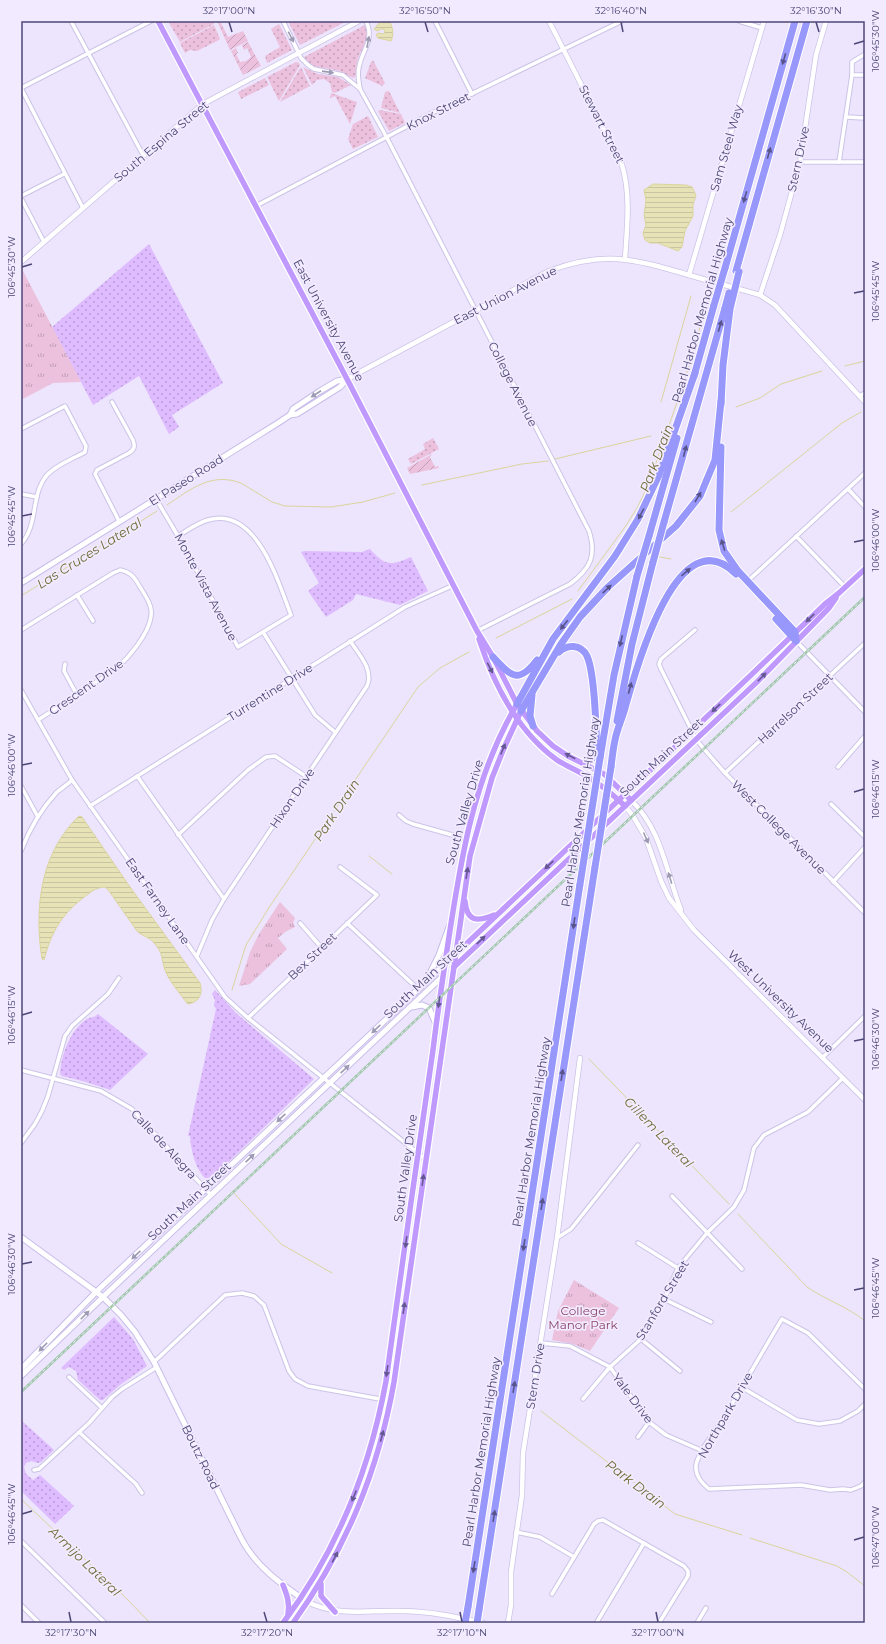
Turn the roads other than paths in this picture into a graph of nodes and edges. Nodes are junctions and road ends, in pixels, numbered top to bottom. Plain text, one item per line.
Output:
1 (71, 21) edge
2 (151, 21) edge
3 (158, 21) edge
4 (283, 21) edge
5 (359, 21) edge
6 (366, 21) edge
7 (435, 21) edge
8 (549, 21) edge
9 (622, 21) edge
10 (740, 21) edge
11 (764, 21) edge
12 (795, 21) edge
13 (807, 21) edge
14 (826, 21) edge
15 (762, 28) junction
16 (564, 50) junction
17 (298, 52) junction
18 (88, 53) junction
19 (865, 54) edge
20 (852, 75) junction
21 (865, 75) edge
22 (21, 88) edge
23 (360, 89) junction
24 (472, 94) junction
25 (203, 104) junction
26 (846, 117) junction
27 (865, 118) edge
28 (387, 138) junction
29 (143, 155) junction
30 (800, 162) junction
31 (839, 162) junction
32 (865, 162) edge
33 (64, 174) junction
34 (21, 197) edge
35 (256, 206) junction
36 (83, 208) junction
37 (44, 242) junction
38 (625, 259) junction
39 (21, 262) edge
40 (689, 275) junction
41 (760, 295) junction
42 (728, 309) junction
43 (475, 310) junction
44 (695, 373) junction
45 (347, 379) junction
46 (865, 393) edge
47 (859, 396) junction
48 (721, 401) junction
49 (112, 402) dead end
50 (865, 402) edge
51 (21, 429) edge
52 (865, 473) edge
53 (848, 489) junction
54 (21, 494) edge
55 (37, 497) junction
56 (156, 498) junction
57 (865, 507) edge
58 (119, 521) junction
59 (178, 536) junction
60 (796, 536) junction
61 (21, 544) edge
62 (865, 570) edge
63 (751, 578) dead end
64 (21, 583) edge
65 (454, 585) junction
66 (846, 588) junction
67 (839, 593) junction
68 (77, 595) junction
69 (93, 621) dead end
70 (21, 630) edge
71 (695, 630) dead end
72 (477, 631) junction
73 (263, 632) junction
74 (794, 636) junction
75 (553, 639) junction
76 (350, 641) junction
77 (865, 643) edge
78 (493, 657) junction
79 (65, 664) dead end
80 (548, 667) junction
81 (830, 676) junction
82 (292, 679) junction
83 (21, 690) edge
84 (532, 692) junction
85 (77, 695) junction
86 (517, 704) junction
87 (512, 711) junction
88 (521, 711) junction
89 (865, 712) edge
90 (38, 720) junction
91 (517, 720) junction
92 (533, 726) junction
93 (692, 730) junction
94 (335, 732) junction
95 (865, 736) edge
96 (615, 739) junction
97 (696, 739) junction
98 (598, 758) junction
99 (838, 767) dead end
100 (725, 773) junction
101 (137, 776) junction
102 (307, 777) junction
103 (72, 780) junction
104 (21, 786) edge
105 (626, 793) junction
106 (618, 800) junction
107 (632, 800) junction
108 (831, 804) dead end
109 (90, 806) junction
110 (625, 806) junction
111 (399, 815) dead end
112 (38, 817) junction
113 (178, 835) junction
114 (865, 837) edge
115 (466, 839) junction
116 (474, 841) junction
117 (865, 847) edge
118 (21, 851) edge
119 (340, 866) dead end
120 (833, 882) junction
121 (464, 892) junction
122 (224, 899) junction
123 (865, 913) edge
124 (498, 914) junction
125 (683, 915) junction
126 (452, 919) junction
127 (300, 923) dead end
128 (347, 923) junction
129 (321, 947) junction
130 (455, 954) junction
131 (197, 956) junction
132 (445, 964) junction
133 (453, 967) junction
134 (443, 976) junction
135 (119, 978) dead end
136 (424, 983) junction
137 (418, 989) junction
138 (411, 1007) junction
139 (865, 1016) edge
140 (248, 1018) junction
141 (436, 1025) junction
142 (823, 1057) junction
143 (580, 1058) dead end
144 (21, 1070) edge
145 (53, 1078) junction
146 (323, 1078) junction
147 (843, 1078) junction
148 (329, 1083) junction
149 (865, 1100) edge
150 (21, 1143) edge
151 (638, 1145) dead end
152 (418, 1153) junction
153 (426, 1160) junction
154 (206, 1189) junction
155 (211, 1195) junction
156 (672, 1196) dead end
157 (707, 1233) junction
158 (21, 1238) edge
159 (557, 1238) junction
160 (638, 1244) dead end
161 (678, 1268) junction
162 (742, 1269) dead end
163 (96, 1292) junction
164 (103, 1297) junction
165 (664, 1299) junction
166 (711, 1322) dead end
167 (641, 1339) junction
168 (540, 1343) junction
169 (155, 1364) junction
170 (610, 1367) junction
171 (21, 1369) edge
172 (680, 1371) dead end
173 (21, 1376) edge
174 (69, 1377) dead end
175 (741, 1387) junction
176 (865, 1389) edge
177 (583, 1399) dead end
178 (383, 1400) junction
179 (391, 1401) junction
180 (865, 1404) edge
181 (102, 1408) junction
182 (649, 1422) junction
183 (79, 1432) junction
184 (638, 1436) dead end
185 (703, 1451) junction
186 (34, 1470) dead end
187 (865, 1482) edge
188 (142, 1493) dead end
189 (516, 1532) junction
190 (21, 1541) edge
191 (644, 1543) junction
192 (574, 1557) junction
193 (322, 1580) junction
194 (283, 1585) junction
195 (552, 1594) dead end
196 (301, 1598) junction
197 (308, 1602) junction
198 (21, 1605) edge
199 (706, 1608) dead end
200 (335, 1612) junction
201 (288, 1616) junction
202 (597, 1622) edge
203 (39, 1623) edge
204 (102, 1623) edge
205 (283, 1623) edge
206 (293, 1623) edge
207 (465, 1623) edge
208 (477, 1623) edge
209 (483, 1623) edge
210 (508, 1623) edge
211 (659, 1623) edge
212 (697, 1623) edge

1 - 18 street
2 - 18 street
3 - 25 main road, East University Avenue
4 -> 17 street
5 - 17 street, South Espina Street
23 -> 6 street
7 - 24 street
8 - 16 street, Stewart Street
9 - 16 street, Knox Street
10 - 15 street
11 - 15 street, Sam Steel Way
12 -> 44 highway, Pearl Harbor Memorial Highway, bridge
42 -> 13 highway, Pearl Harbor Memorial Highway, bridge
14 - 30 street, Stern Drive
15 - 40 street, Sam Steel Way
16 - 24 street, Knox Street
16 - 38 street, Stewart Street
17 -> 23 street
17 - 25 street, South Espina Street
18 - 22 street
18 - 29 street
19 - 20 street
20 - 21 street
20 - 26 street
22 - 33 street
23 - 28 street, College Avenue
24 - 28 street, Knox Street
25 - 29 street, South Espina Street
25 - 35 main road, East University Avenue
26 - 27 street
26 - 31 street
28 - 35 street, Knox Street
28 - 43 street, College Avenue
29 - 36 street, South Espina Street
30 - 31 street
30 - 41 street, Stern Drive
31 - 32 street
33 - 34 street
33 - 36 street
34 - 37 street
35 - 45 main road, East University Avenue
36 - 37 street, South Espina Street
37 - 39 street, South Espina Street
38 - 40 street, East Union Avenue
38 - 43 street, East Union Avenue
40 - 41 street, East Union Avenue
41 - 47 street, East Union Avenue
42 - 48 highway
96 -> 42 highway, Pearl Harbor Memorial Highway, bridge
43 - 45 street, East Union Avenue
43 - 72 street, College Avenue
44 -> 75 highway
44 -> 98 highway, Pearl Harbor Memorial Highway, bridge
45 - 56 main road, El Paseo Road
45 - 65 main road, East University Avenue
46 - 47 street
47 - 50 street, East Union Avenue
74 -> 48 highway
80 -> 48 highway
49 - 58 street
51 - 55 street
52 - 53 street
53 - 57 street
53 - 60 street
54 - 55 street
55 - 61 street
56 - 58 main road, El Paseo Road
56 - 59 street, Monte Vista Avenue
58 - 64 main road, El Paseo Road
59 - 73 street, Monte Vista Avenue
59 - 73 street
60 - 63 street
60 - 66 street
62 - 66 main road, South Main Street
65 - 72 main road, East University Avenue
65 - 76 street, Turrentine Drive
66 - 67 main road, South Main Street
67 -> 74 main road, South Main Street
67 - 74 main road, South Main Street
68 - 69 street
68 - 70 street, Crescent Drive
68 - 85 street, Crescent Drive
71 - 93 street, West College Avenue
72 - 78 main road, East University Avenue
72 -> 87 main road, East University Avenue
73 - 82 street
74 - 81 street
74 -> 93 main road, South Main Street
96 -> 74 highway
97 -> 74 main road, South Main Street
75 - 78 highway
75 - 86 highway
76 - 82 street, Turrentine Drive
76 - 94 street, Hixon Drive
77 - 81 street, Harrelson Street
78 - 86 main road, East University Avenue
79 - 85 street
80 - 84 highway
80 - 98 highway
81 - 89 street
81 - 100 street, Harrelson Street
82 - 94 street
82 - 101 street, Turrentine Drive
83 - 90 street, East Farney Lane
84 - 88 highway
84 - 92 highway
85 - 90 street, Crescent Drive
86 - 87 main road, South Valley Drive
86 - 88 main road, East University Avenue
87 - 91 main road, East University Avenue
87 - 115 main road, South Valley Drive
88 - 91 main road, South Valley Drive
88 - 92 main road, East University Avenue
90 - 103 street, East Farney Lane
91 - 106 main road, East University Avenue
116 -> 91 main road, South Valley Drive
105 -> 92 main road, East University Avenue
93 - 97 street, West College Avenue
93 - 105 main road, South Main Street
94 - 102 street, Hixon Drive
95 - 99 street
208 -> 96 highway, Pearl Harbor Memorial Highway, bridge
97 - 100 street, West College Avenue
97 - 107 main road, South Main Street
98 -> 207 highway, Pearl Harbor Memorial Highway, bridge
100 - 120 street, West College Avenue
101 - 109 street, Turrentine Drive
101 - 113 street
102 - 113 street
102 - 122 street, Hixon Drive
103 - 109 street, East Farney Lane
103 - 112 street
104 - 112 street
105 - 106 main road, South Main Street
105 - 107 main road, West University Avenue
106 - 110 main road, West University Avenue
106 -> 124 main road, South Main Street
107 - 110 main road, South Main Street
125 -> 107 street, West University Avenue
108 - 114 street
109 - 131 street, East Farney Lane
110 -> 125 street, West University Avenue
133 -> 110 main road, South Main Street
111 - 115 street
112 - 118 street
113 - 122 street
115 - 116 street
115 - 126 main road, South Valley Drive
121 -> 116 main road, South Valley Drive
117 - 120 street
119 - 128 street, Bex Street
120 - 123 street, West College Avenue
121 - 124 main road
121 - 130 main road, South Valley Drive
122 - 131 street, Hixon Drive
124 - 130 main road, South Main Street
125 - 142 street, West University Avenue
126 - 132 main road, South Valley Drive
126 - 136 main road
127 - 129 street
128 - 129 street, Bex Street
128 - 137 street
129 - 140 street, Bex Street
130 - 132 main road, South Main Street
130 - 133 main road, South Valley Drive
131 - 140 street, East Farney Lane
132 - 134 main road, South Valley Drive
132 - 136 main road, South Main Street
133 - 134 main road, South Main Street
133 - 153 main road, South Valley Drive
134 - 138 main road, South Main Street
134 -> 141 main road, South Valley Drive
135 - 145 street
136 - 137 main road, South Main Street
137 -> 146 main road, South Main Street
138 - 141 main road
148 -> 138 main road, South Main Street
139 - 142 street
140 - 146 street, East Farney Lane
141 - 152 main road, South Valley Drive
142 - 147 street, West University Avenue
143 - 159 street, Stern Drive
144 - 145 street, Calle de Alegra
145 - 150 street
145 - 154 street, Calle de Alegra
146 - 148 street, East Farney Lane
146 -> 154 main road, South Main Street
147 - 149 street, West University Avenue
147 - 157 street, Stanford Street
148 - 152 street, East Farney Lane
155 -> 148 main road, South Main Street
151 - 159 street
152 - 153 street, East Farney Lane
152 -> 178 main road, South Valley Drive
179 -> 153 main road, South Valley Drive
154 - 155 street, Calle de Alegra
154 -> 163 main road, South Main Street
155 - 164 main road, South Main Street
156 - 157 street
157 - 161 street, Stanford Street
157 - 162 street
158 - 163 main road, Boutz Road
159 - 168 street, Stern Drive
160 - 161 street
161 - 165 street, Stanford Street
163 - 164 main road, Boutz Road
163 -> 171 main road, South Main Street
164 - 169 main road, Boutz Road
173 -> 164 main road, South Main Street
165 - 166 street
165 - 167 street, Stanford Street
167 - 170 street, Stanford Street
167 - 172 street
168 - 170 street, Yale Drive
168 - 189 street, Stern Drive
169 - 178 street
169 - 181 street
169 - 194 main road, Boutz Road
170 - 177 street, Stanford Street
170 - 182 street, Yale Drive
174 - 181 street
175 - 176 street, Northpark Drive
175 - 180 street
175 - 185 street, Northpark Drive
178 - 179 street
178 -> 196 main road, South Valley Drive
193 -> 179 main road, South Valley Drive
181 - 183 street
182 - 184 street
182 - 185 street, Yale Drive
183 - 186 street
183 - 188 street
185 - 187 street, Northpark Drive
189 - 192 street
189 - 210 street, Stern Drive
190 - 204 street
191 - 192 street
191 - 202 street
191 - 211 street
192 - 195 street
193 - 197 main road, South Valley Drive
193 - 200 main road
194 - 196 main road, Boutz Road
194 - 201 main road
196 - 197 main road, Boutz Road
196 - 201 main road, South Valley Drive
197 - 200 street
197 - 206 main road, South Valley Drive
198 - 203 street
199 - 212 street
200 - 209 street
201 - 205 main road, South Valley Drive

